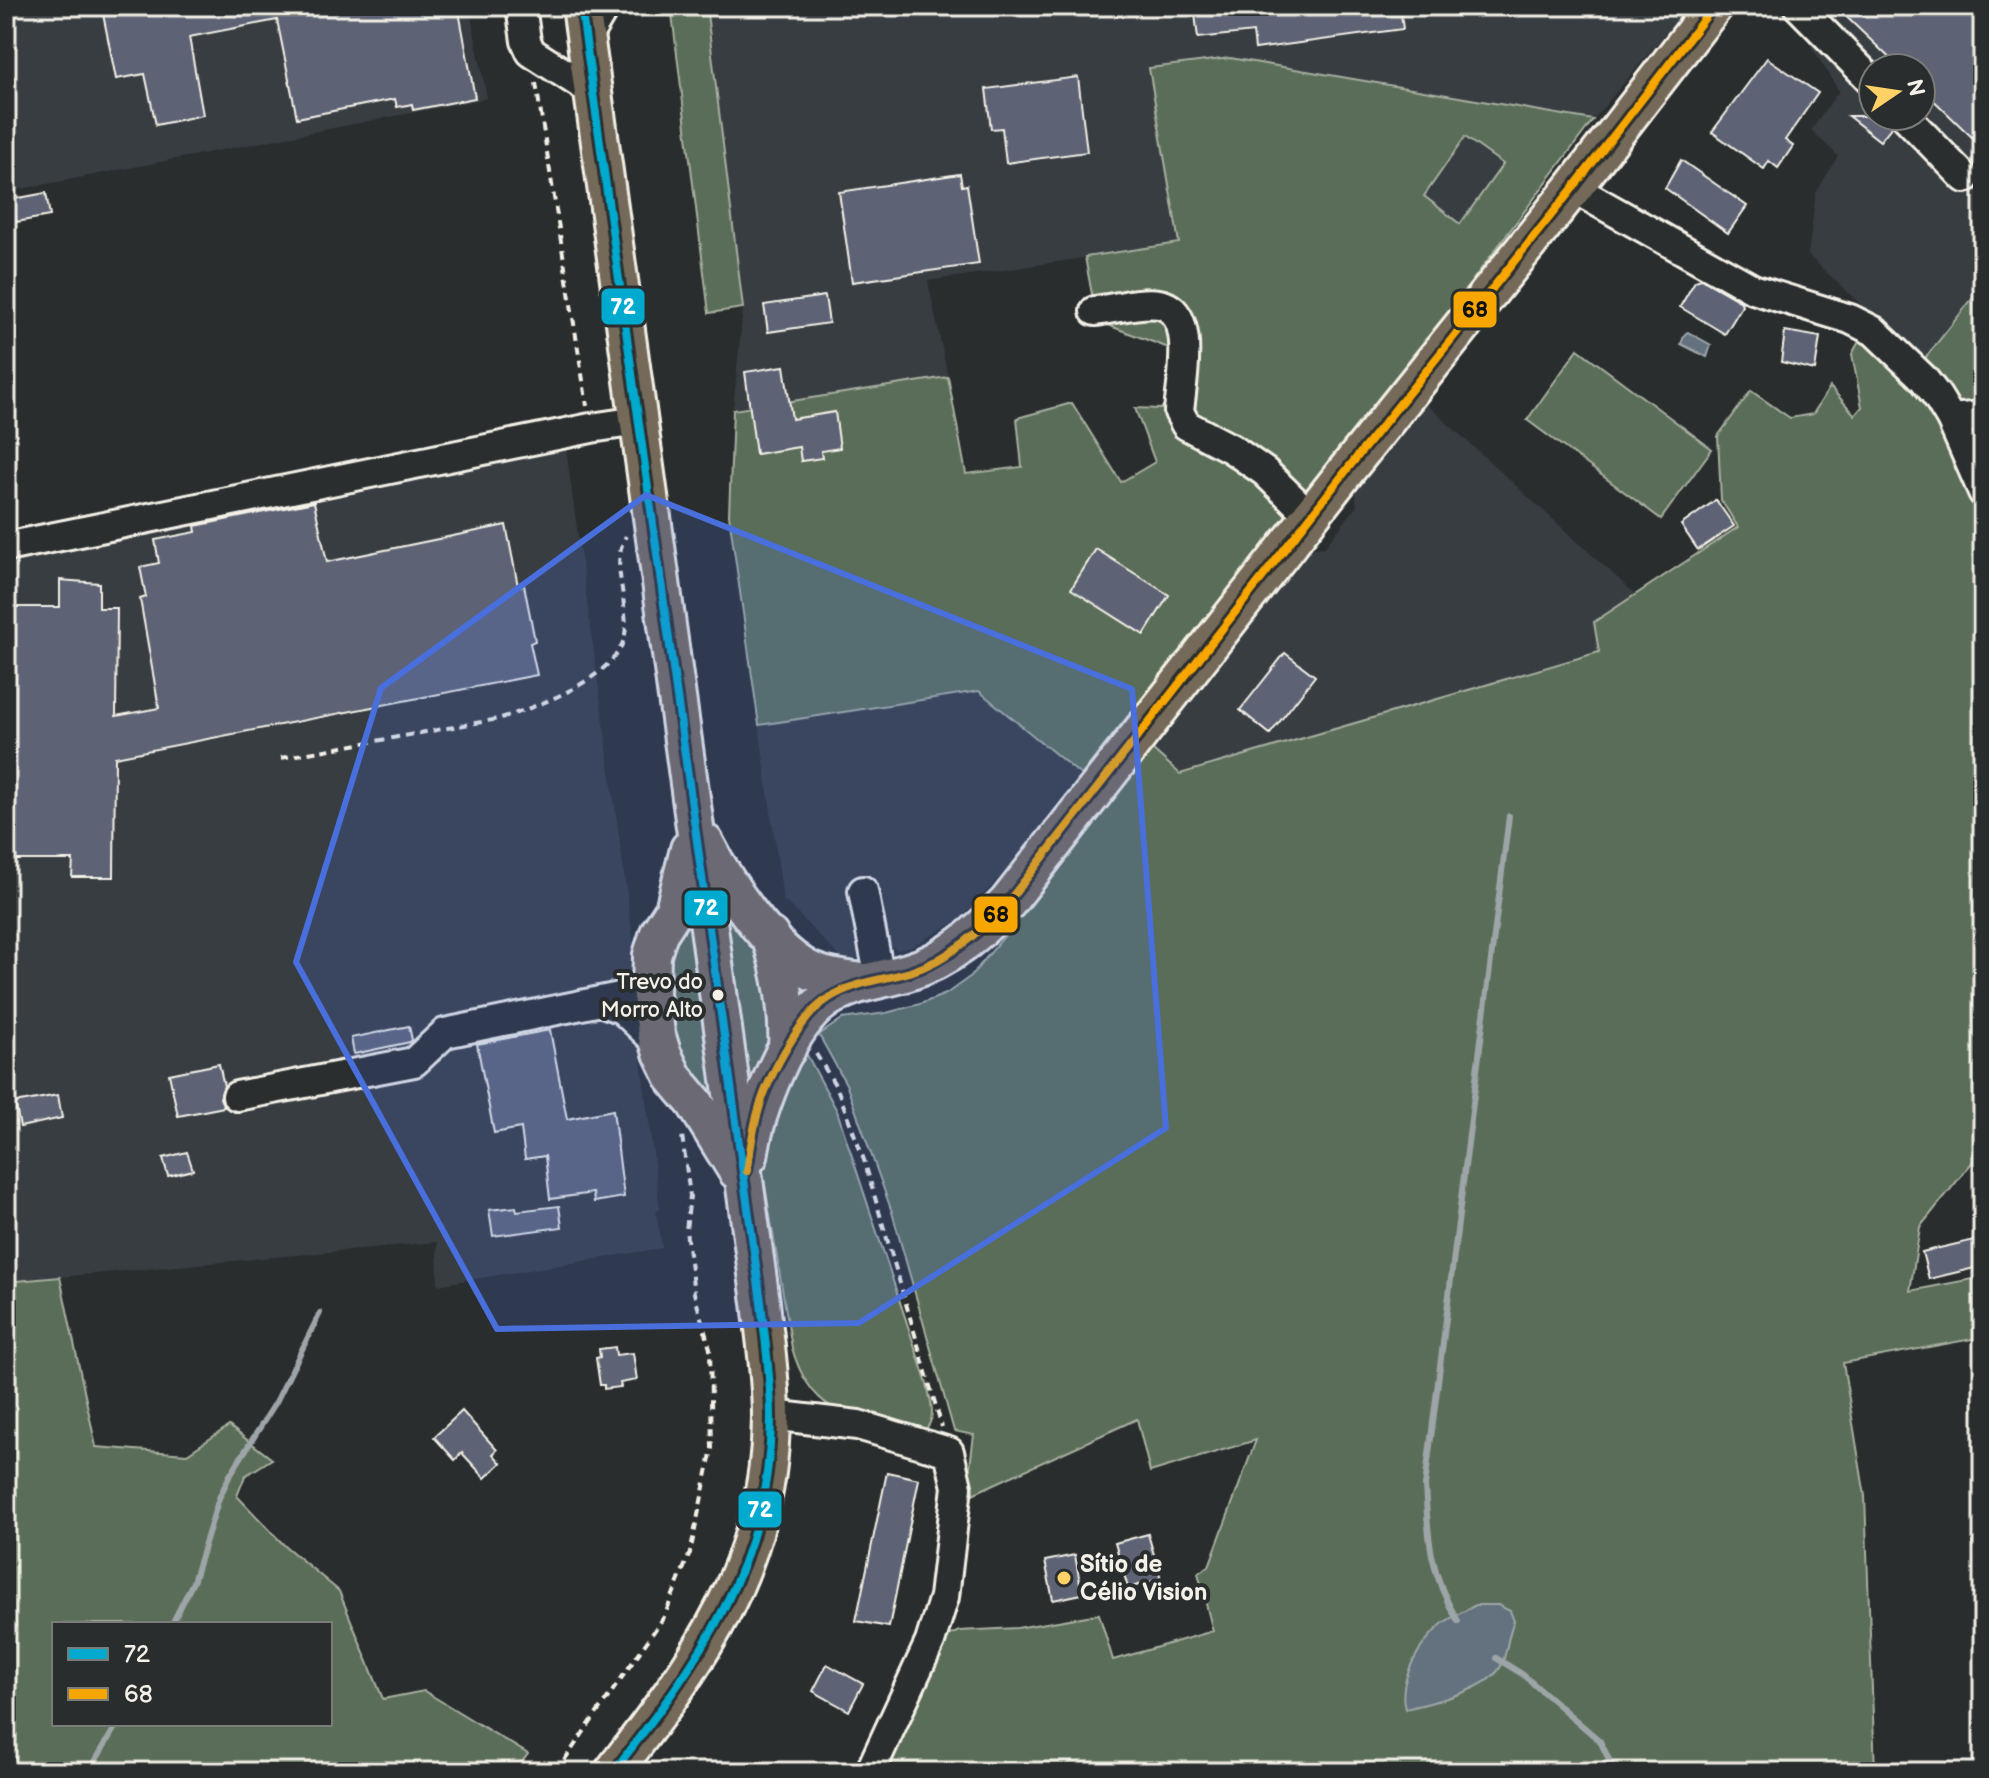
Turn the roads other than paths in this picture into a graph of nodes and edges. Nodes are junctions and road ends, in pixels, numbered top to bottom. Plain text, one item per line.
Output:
1 (521, 6) edge
2 (605, 6) edge
3 (1714, 6) edge
4 (1798, 6) edge
5 (583, 22) edge
6 (1857, 66) edge
7 (593, 92) junction
8 (1920, 132) edge
9 (1965, 178) dead end
10 (1573, 188) junction
11 (1095, 311) dead end
12 (1983, 416) edge
13 (1951, 419) junction
14 (638, 421) junction
15 (1983, 492) edge
16 (1310, 516) junction
17 (6, 547) edge
18 (694, 820) junction
19 (863, 891) dead end
20 (740, 902) junction
21 (689, 903) junction
22 (770, 936) junction
23 (651, 980) junction
24 (871, 980) junction
25 (600, 1001) junction
26 (793, 1040) junction
27 (659, 1044) junction
28 (237, 1096) dead end
29 (750, 1101) junction
30 (688, 1113) junction
31 (745, 1186) junction
32 (771, 1415) junction
33 (613, 1772) edge
34 (870, 1772) edge

1 - 7 street
2 - 5 street
3 - 10 main road
4 - 6 street
5 - 7 main road
7 - 14 main road
8 - 9 street
10 - 13 street
10 - 16 main road
11 - 16 street
12 - 13 street
13 - 15 street
14 - 17 street
14 - 18 main road
16 - 24 main road
18 - 20 main road
18 - 21 main road
19 - 24 street
20 - 21 main road
20 - 22 main road
21 - 23 main road
21 - 29 main road
22 - 24 main road
22 - 26 main road
23 - 25 street
23 - 27 main road
24 - 26 main road
25 - 27 street
25 - 28 street
26 - 29 main road
27 - 30 main road
29 - 30 main road
29 - 31 main road
30 - 31 main road
31 - 32 main road
32 - 33 main road
32 - 34 street

